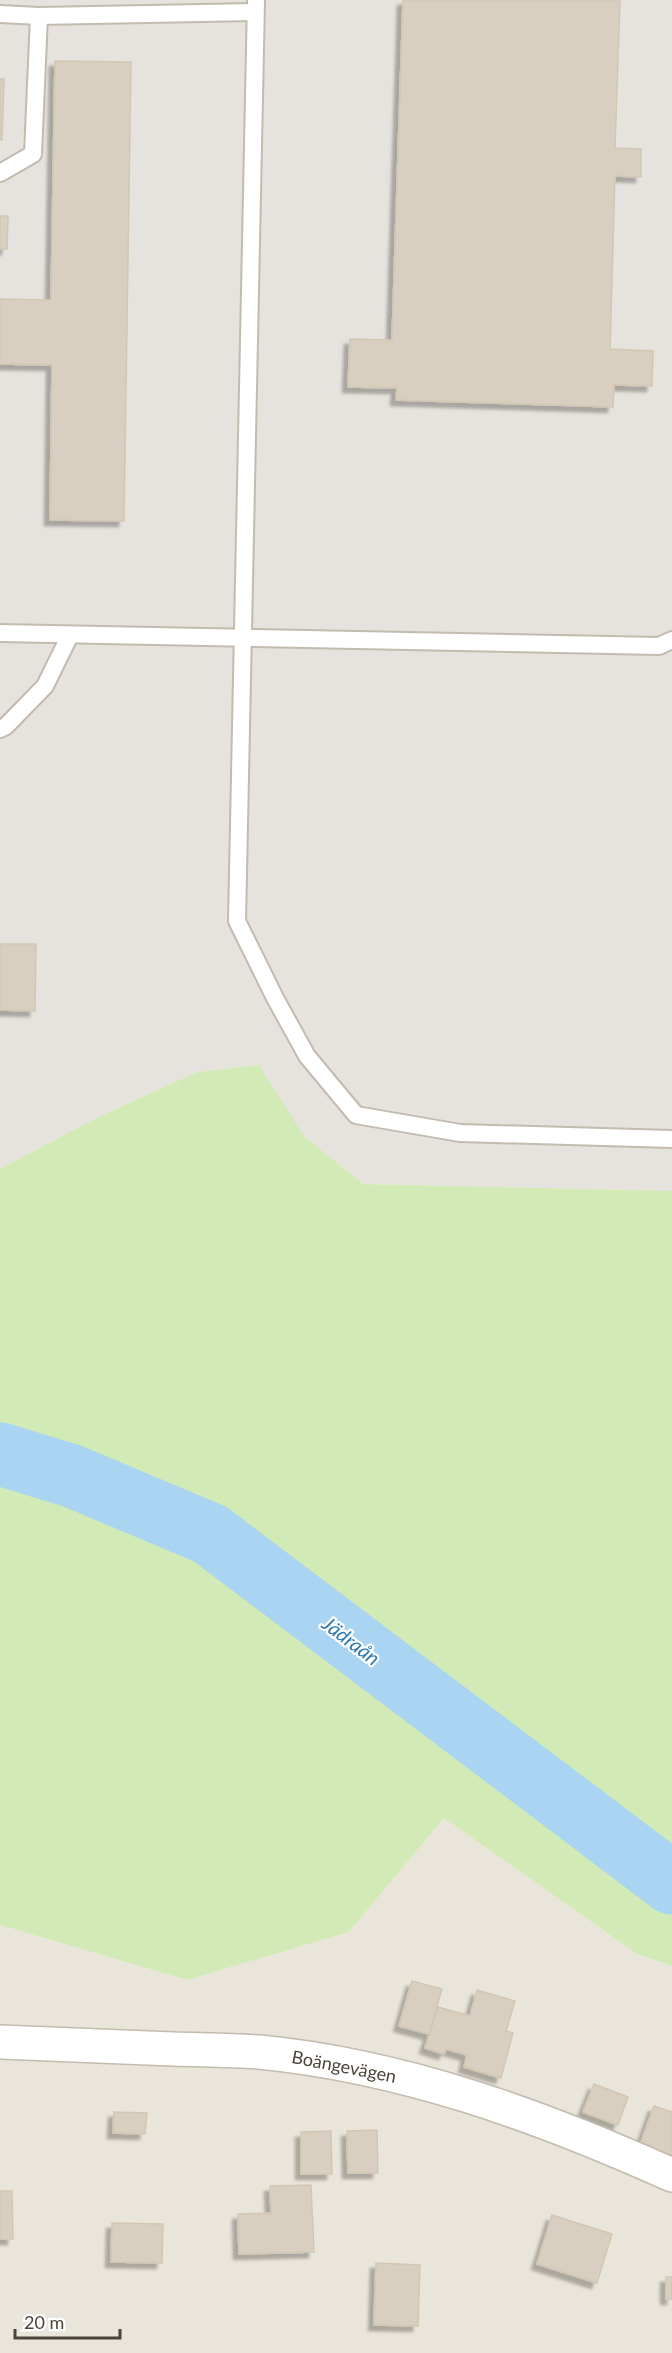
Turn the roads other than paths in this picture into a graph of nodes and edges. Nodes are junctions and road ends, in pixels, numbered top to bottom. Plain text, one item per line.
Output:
1 (255, 6) edge
2 (0, 14) edge
3 (39, 16) junction
4 (0, 173) edge
5 (0, 633) edge
6 (70, 634) junction
7 (242, 639) junction
8 (672, 640) edge
9 (0, 729) edge
10 (672, 1138) edge
11 (0, 2042) edge
12 (672, 2175) edge

1 - 3 lane
1 - 7 lane
2 - 3 lane
3 - 4 lane
5 - 6 lane
6 - 7 lane
6 - 9 lane
7 - 8 lane
7 - 10 lane
11 - 12 street, Boängevägen

